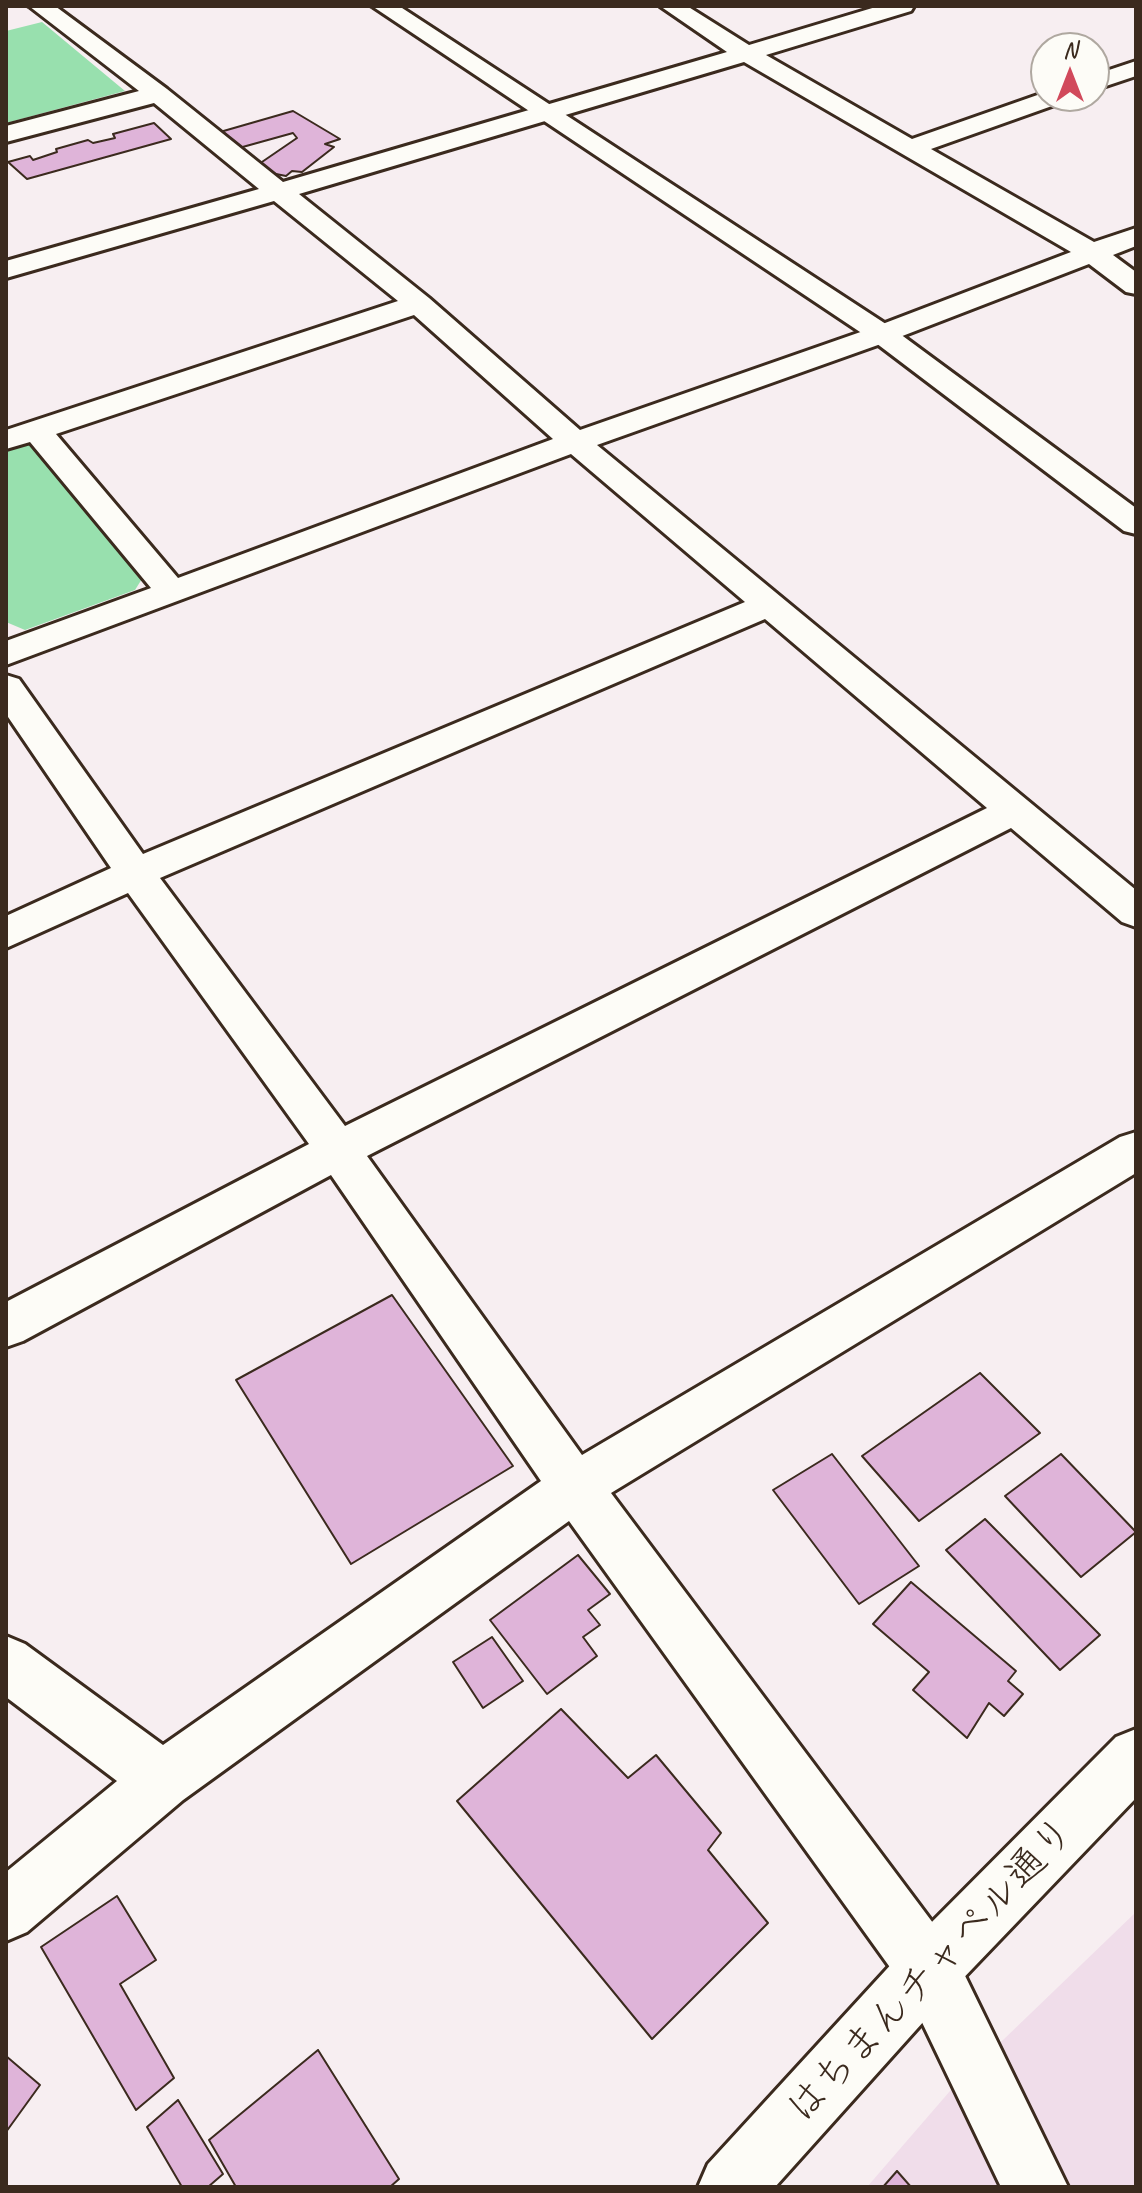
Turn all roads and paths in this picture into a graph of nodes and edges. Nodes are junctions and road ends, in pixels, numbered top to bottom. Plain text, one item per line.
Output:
1 (383, 6) edge
2 (671, 6) edge
3 (903, 6) edge
4 (44, 10) edge
5 (20, 20) dead end
6 (747, 54) junction
7 (1136, 68) edge
8 (1110, 77) edge
9 (158, 94) junction
10 (1030, 106) edge
11 (545, 113) junction
12 (6, 134) edge
13 (913, 147) junction
14 (281, 191) junction
15 (1136, 236) edge
16 (1093, 253) junction
17 (6, 270) edge
18 (1136, 286) edge
19 (419, 304) junction
20 (882, 334) junction
21 (21, 435) edge
22 (575, 442) junction
23 (1136, 524) edge
24 (173, 593) junction
25 (770, 604) junction
26 (6, 654) edge
27 (6, 687) edge
28 (1016, 809) junction
29 (135, 873) junction
30 (1136, 912) edge
31 (6, 933) edge
32 (338, 1150) junction
33 (1136, 1150) edge
34 (6, 1326) edge
35 (575, 1487) junction
36 (6, 1663) edge
37 (1136, 1757) edge
38 (163, 1780) junction
39 (6, 1911) edge
40 (929, 1969) junction
41 (731, 2187) edge
42 (1035, 2187) edge

1 - 11 street
2 - 6 street
3 - 6 street
4 - 5 street
4 - 9 street
6 - 11 street
6 - 13 street
7 - 8 street
9 - 12 street
9 - 14 street
10 - 13 street
11 - 14 street
11 - 20 street
13 - 16 street
14 - 17 street
14 - 19 street
15 - 16 street
16 - 18 street
16 - 20 street
19 - 21 street
19 - 22 street
20 - 22 street
20 - 23 street
21 - 24 street
22 - 24 street
22 - 25 street
24 - 26 street
25 - 28 street
25 - 29 street
27 - 29 street
28 - 30 street
28 - 32 street
29 - 31 street
29 - 32 street
32 - 34 street
32 - 35 street
33 - 35 street
35 - 38 street
35 - 40 street
36 - 38 street
37 - 40 street, はちまんチャペル通り
38 - 39 street
40 - 41 street, はちまんチャペル通り
40 - 42 street

